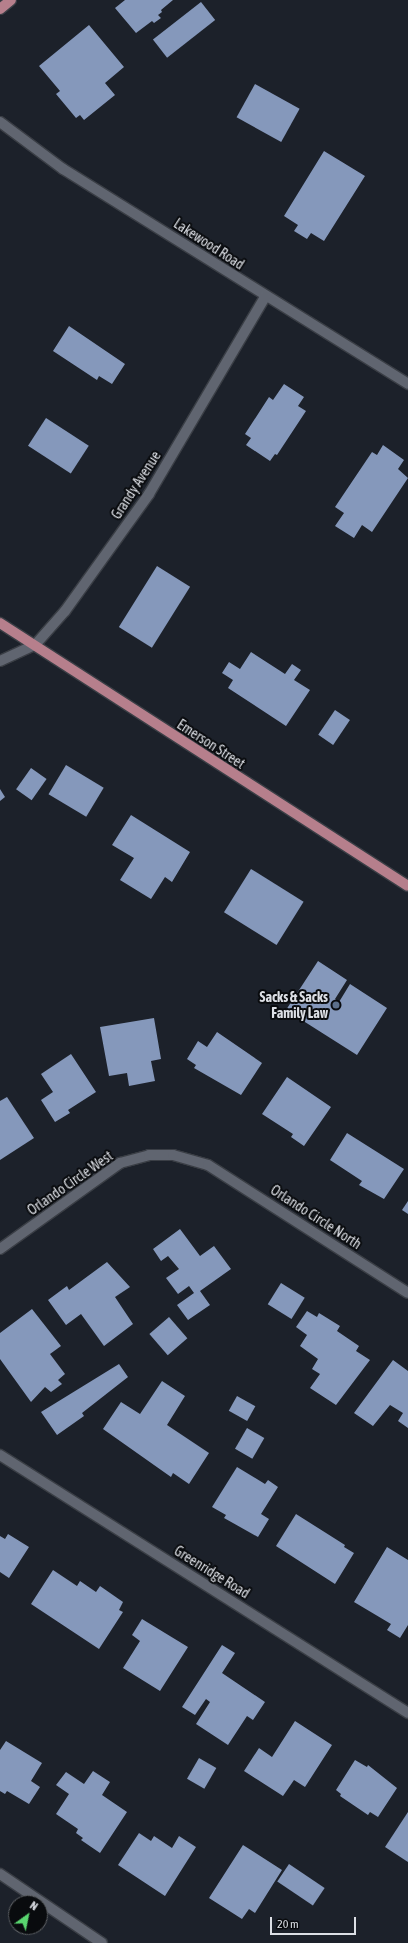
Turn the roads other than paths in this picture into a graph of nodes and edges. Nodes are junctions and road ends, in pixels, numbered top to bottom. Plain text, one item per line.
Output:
1 (11, 0) edge
2 (0, 9) edge
3 (0, 122) edge
4 (265, 297) junction
5 (408, 384) edge
6 (0, 623) edge
7 (35, 645) junction
8 (0, 661) edge
9 (408, 886) edge
10 (208, 1165) joint
11 (0, 1249) edge
12 (408, 1293) edge
13 (0, 1454) edge
14 (408, 1714) edge
15 (0, 1874) edge
16 (102, 1943) edge

1 - 2 main road
3 - 4 street, Lakewood Road
4 - 5 street, Lakewood Road
4 - 7 street, Grandy Avenue
6 - 7 main road, Emerson Street
7 - 8 street, Grandy Avenue
7 - 9 main road, Emerson Street
10 - 11 street, Orlando Circle West
10 - 12 street, Orlando Circle North
13 - 14 street, Greenridge Road
15 - 16 street

